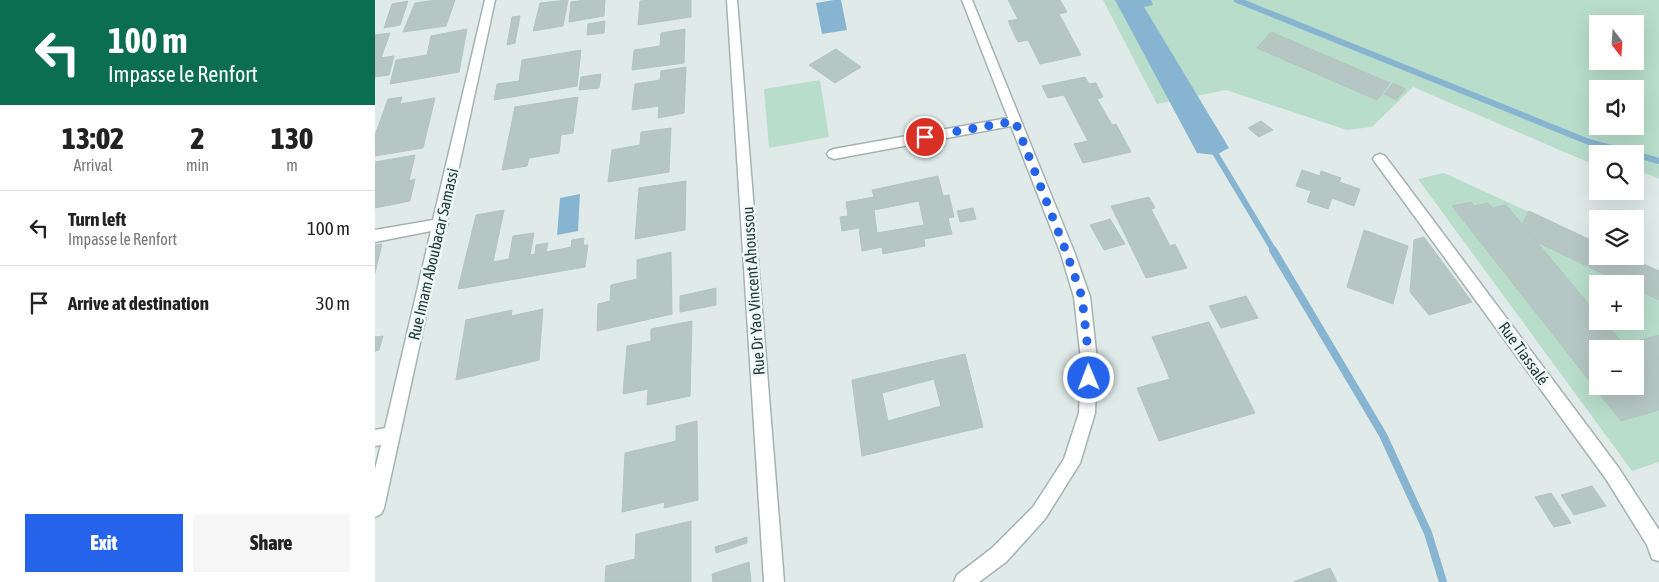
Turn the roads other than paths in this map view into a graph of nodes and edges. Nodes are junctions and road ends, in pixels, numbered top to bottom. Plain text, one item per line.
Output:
1 (490, 0) edge
2 (732, 0) edge
3 (967, 0) edge
4 (1015, 121) junction
5 (834, 154) dead end
6 (1380, 159) dead end
7 (441, 224) junction
8 (375, 236) edge
9 (392, 434) junction
10 (375, 438) edge
11 (375, 508) edge
12 (1659, 552) edge
13 (774, 582) edge
14 (964, 582) edge

1 - 7 street, Rue Imam Aboubacar Samassi
2 - 13 street, Rue Dr Yao Vincent Ahoussou
3 - 4 street
4 - 5 street
4 - 14 street
6 - 12 street, Rue Tiassalé
7 - 8 street
7 - 9 street, Rue Imam Aboubacar Samassi
9 - 10 street
9 - 11 street, Rue Imam Aboubacar Samassi

